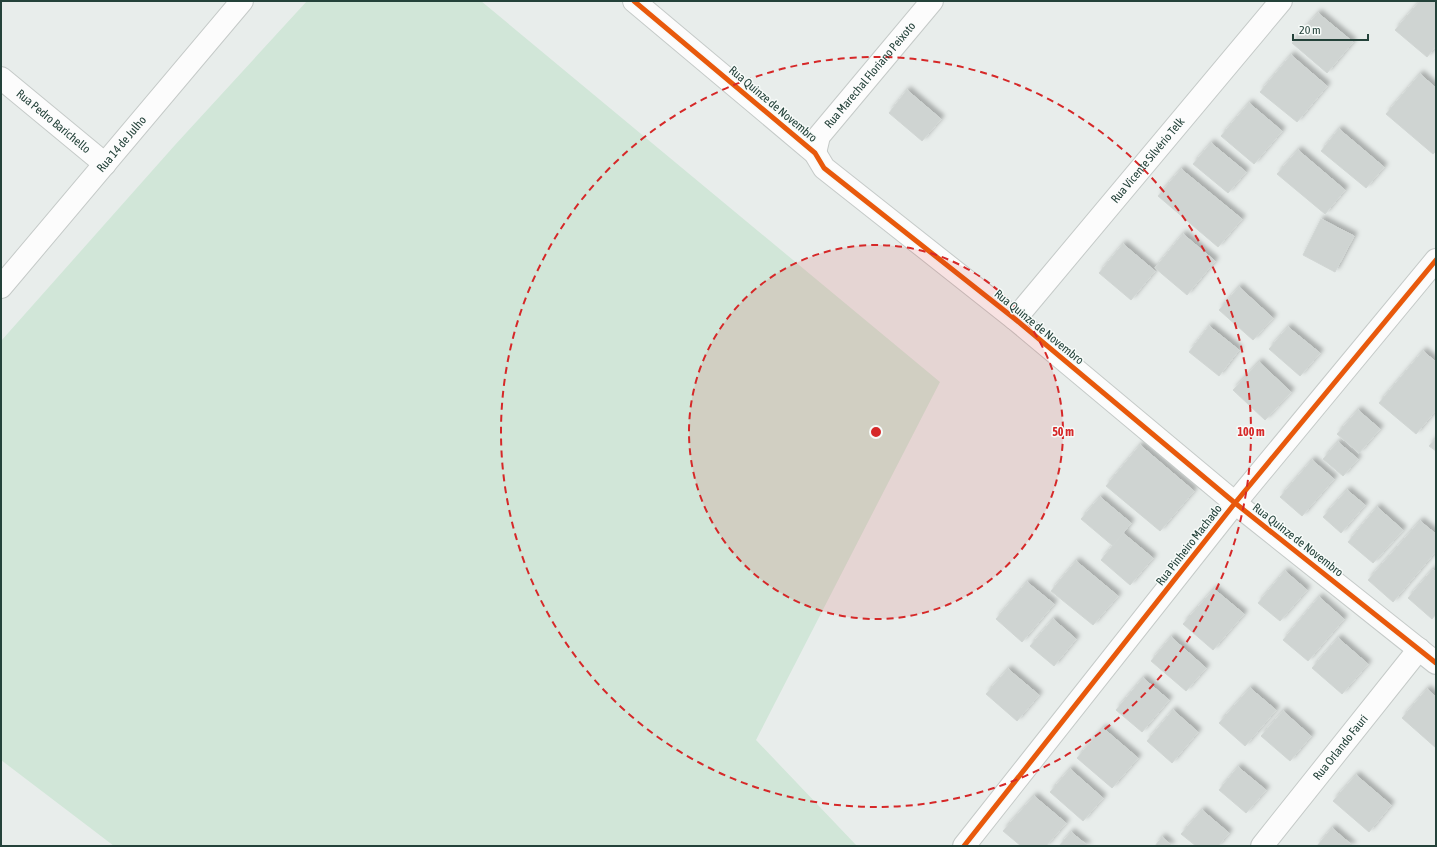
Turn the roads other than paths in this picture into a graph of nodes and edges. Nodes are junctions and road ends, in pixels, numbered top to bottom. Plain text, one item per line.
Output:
1 (242, 1) edge
2 (634, 1) edge
3 (932, 1) edge
4 (1281, 1) edge
5 (1, 78) edge
6 (815, 153) junction
7 (105, 164) junction
8 (1436, 260) edge
9 (1, 287) edge
10 (1015, 319) junction
11 (1235, 503) junction
12 (1419, 649) junction
13 (1436, 664) edge
14 (964, 846) edge
15 (1262, 846) edge

1 - 7 street, Rua 14 de Julho
2 - 6 street, Rua Quinze de Novembro
3 - 6 street, Rua Marechal Floriano Peixoto
4 - 10 street, Rua Vicente Silvério Telk
5 - 7 street, Rua Pedro Barichello
6 - 10 street, Rua Quinze de Novembro
7 - 9 street, Rua 14 de Julho
8 - 11 street, Rua Pinheiro Machado
10 - 11 street, Rua Quinze de Novembro
11 - 12 street, Rua Quinze de Novembro
11 - 14 street, Rua Pinheiro Machado
12 - 13 street, Rua Quinze de Novembro
12 - 15 street, Rua Orlando Fauri

